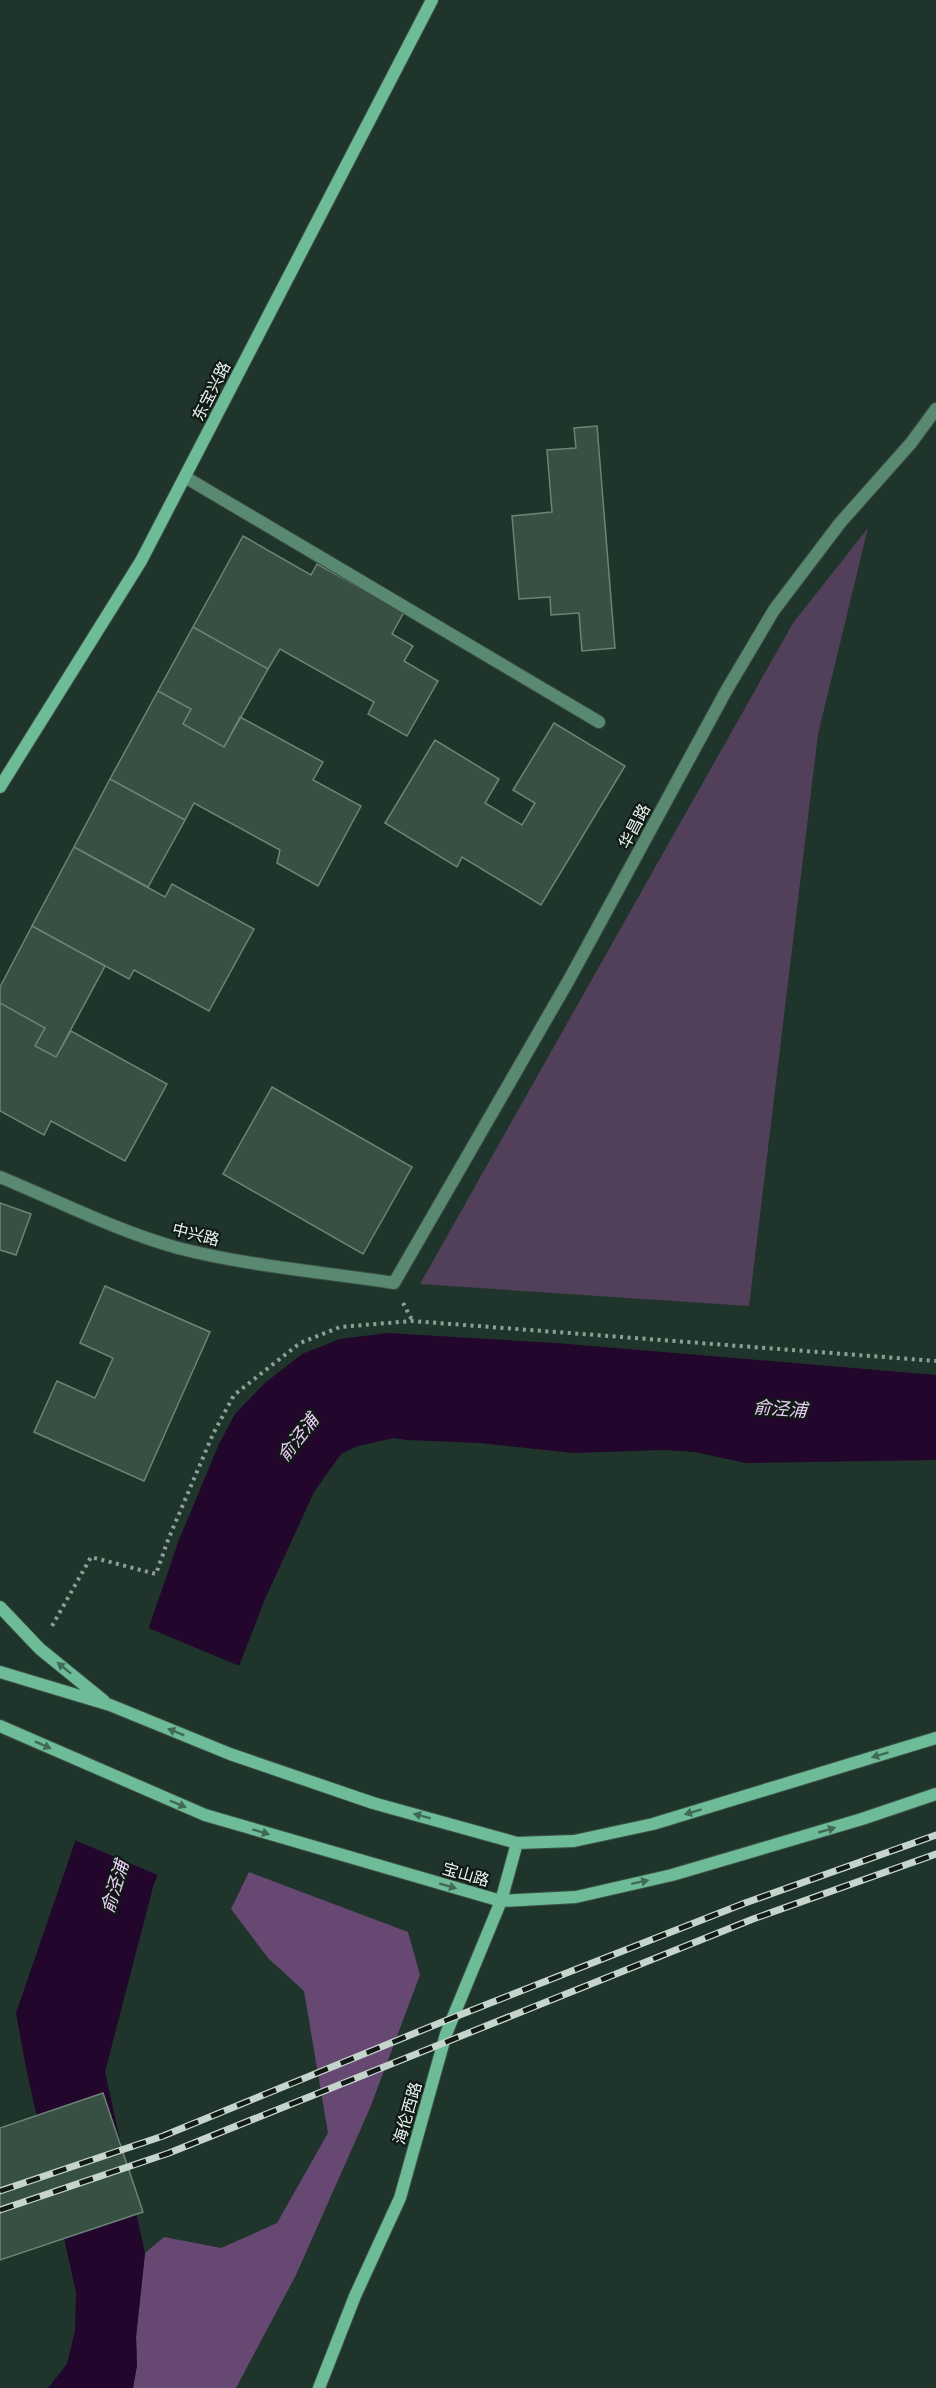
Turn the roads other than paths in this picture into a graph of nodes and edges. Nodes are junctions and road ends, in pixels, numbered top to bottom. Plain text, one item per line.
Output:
1 (432, 0) edge
2 (936, 409) edge
3 (185, 477) junction
4 (599, 722) dead end
5 (0, 787) edge
6 (0, 1177) edge
7 (394, 1283) joint
8 (0, 1607) edge
9 (0, 1672) edge
10 (110, 1705) junction
11 (0, 1726) edge
12 (936, 1738) edge
13 (936, 1794) edge
14 (517, 1843) junction
15 (501, 1901) junction
16 (319, 2388) edge

1 - 3 main road, 东宝兴路
2 - 7 street, 华昌路
3 - 4 street
3 - 5 main road, 东宝兴路
6 - 7 street, 中兴路
10 -> 8 main road
9 - 10 main road
14 -> 10 main road
11 -> 15 main road, 宝山路
12 -> 14 main road
15 -> 13 main road, 宝山路
14 - 15 main road, 海伦西路
15 - 16 main road, 海伦西路

